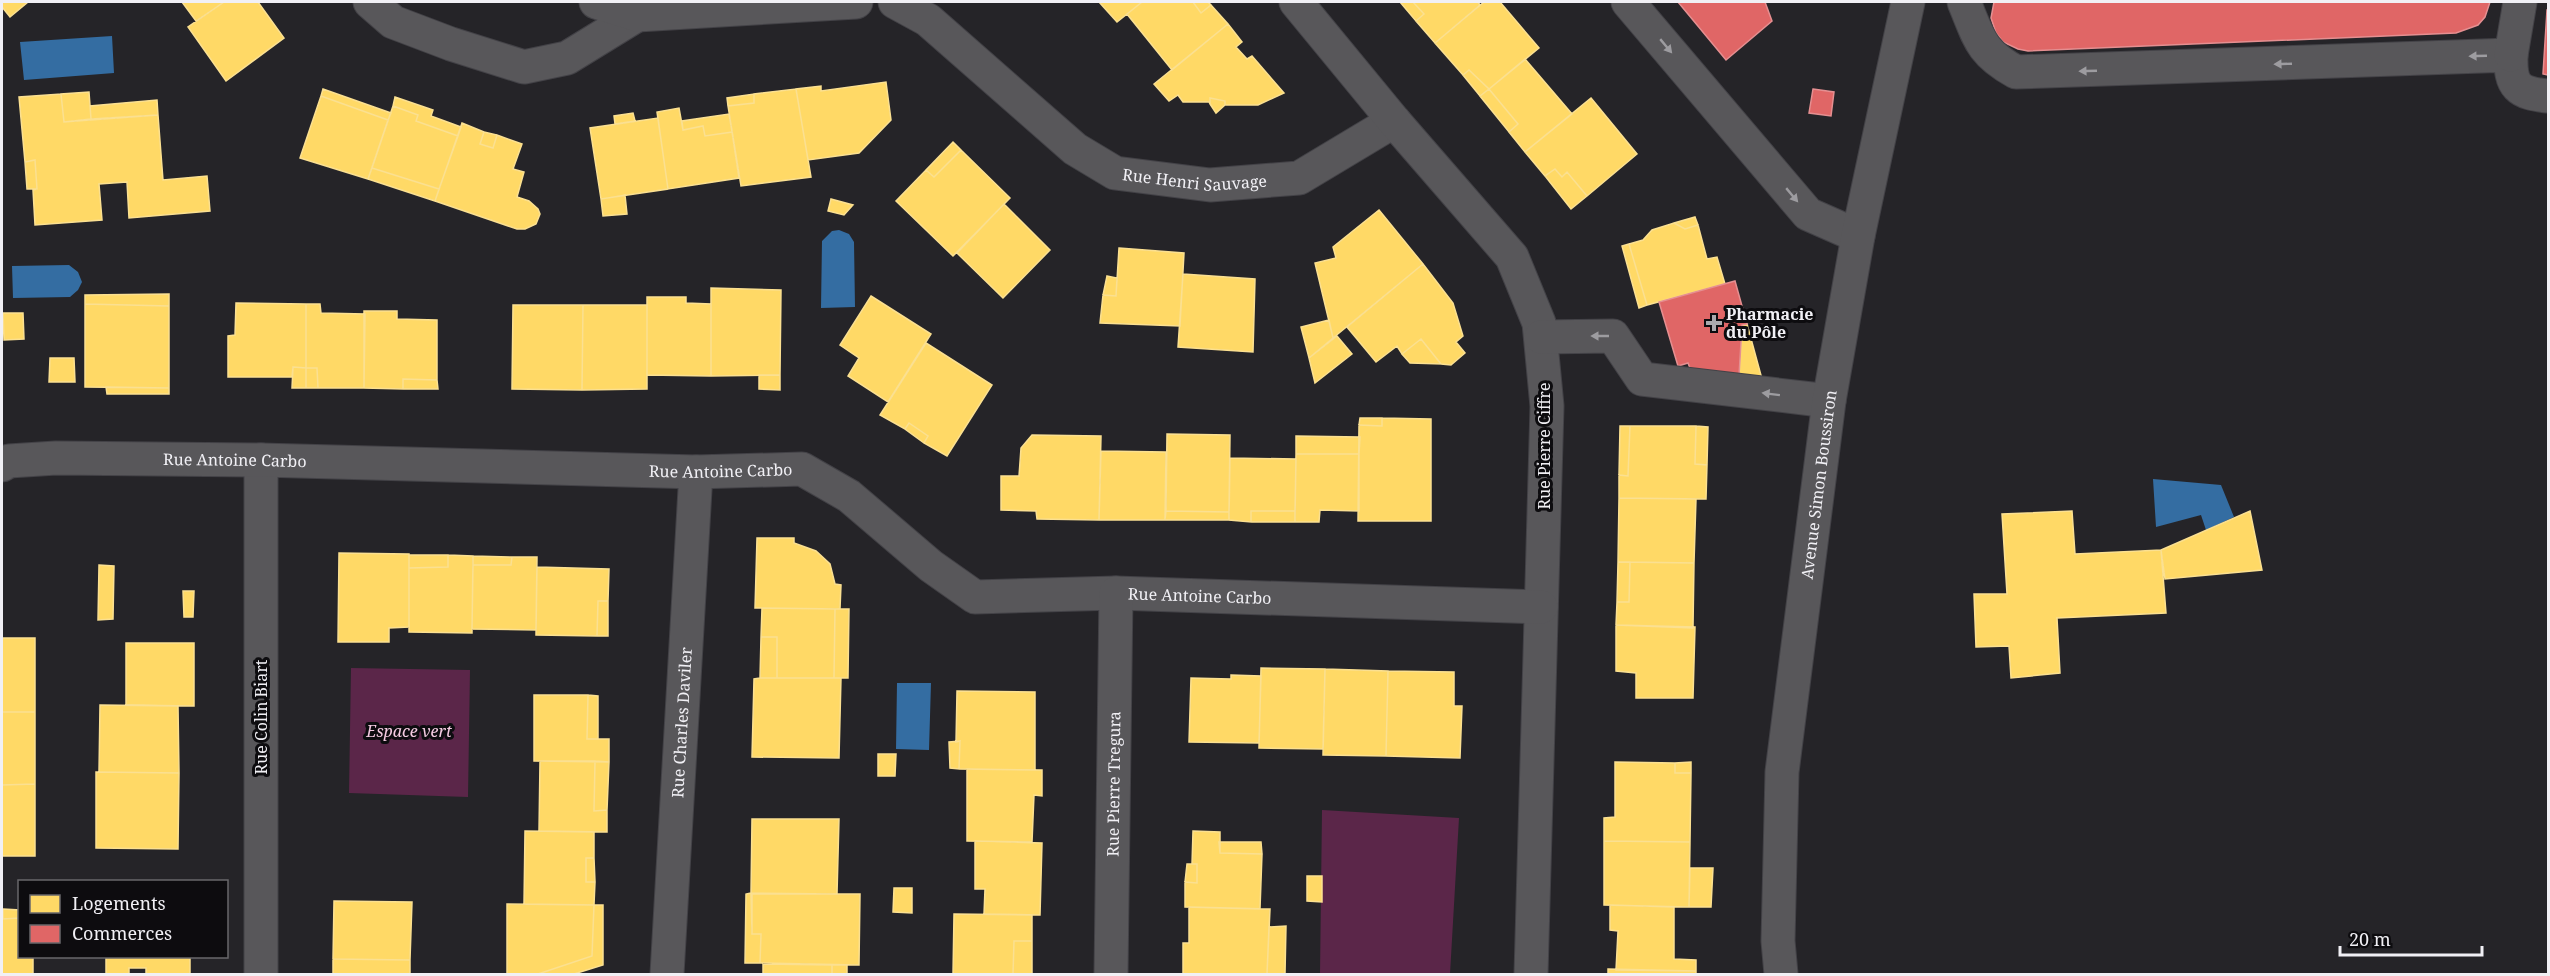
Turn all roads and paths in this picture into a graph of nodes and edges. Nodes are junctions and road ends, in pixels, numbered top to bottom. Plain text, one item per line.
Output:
1 (370, 2) edge
2 (597, 2) edge
3 (856, 2) edge
4 (895, 2) edge
5 (1296, 2) edge
6 (1628, 2) edge
7 (1908, 2) edge
8 (1964, 2) edge
9 (2520, 2) edge
10 (637, 15) junction
11 (2511, 55) junction
12 (2548, 96) edge
13 (1394, 121) junction
14 (1858, 236) junction
15 (1540, 337) junction
16 (1829, 401) junction
17 (261, 460) junction
18 (2, 465) edge
19 (696, 472) junction
20 (1116, 593) junction
21 (1541, 607) junction
22 (261, 975) edge
23 (667, 975) edge
24 (1111, 975) edge
25 (1531, 975) edge
26 (1781, 975) edge

1 - 10 street
2 - 10 street
3 - 10 street
4 - 13 street, Rue Henri Sauvage
5 - 13 street, Rue Pierre Ciffre
6 -> 14 street
7 - 14 street, Avenue Simon Boussiron
11 -> 8 street
9 - 11 street
11 - 12 street
13 - 15 street, Rue Pierre Ciffre
14 - 16 street, Avenue Simon Boussiron
16 -> 15 street
15 - 21 street, Rue Pierre Ciffre
16 - 26 street, Avenue Simon Boussiron
17 - 18 street, Rue Antoine Carbo
17 - 19 street, Rue Antoine Carbo
17 - 22 street, Rue Colin Biart
19 - 20 street, Rue Antoine Carbo
19 - 23 street, Rue Charles Daviler
20 - 21 street, Rue Antoine Carbo
20 - 24 street, Rue Pierre Tregura
21 - 25 street, Rue Pierre Ciffre

